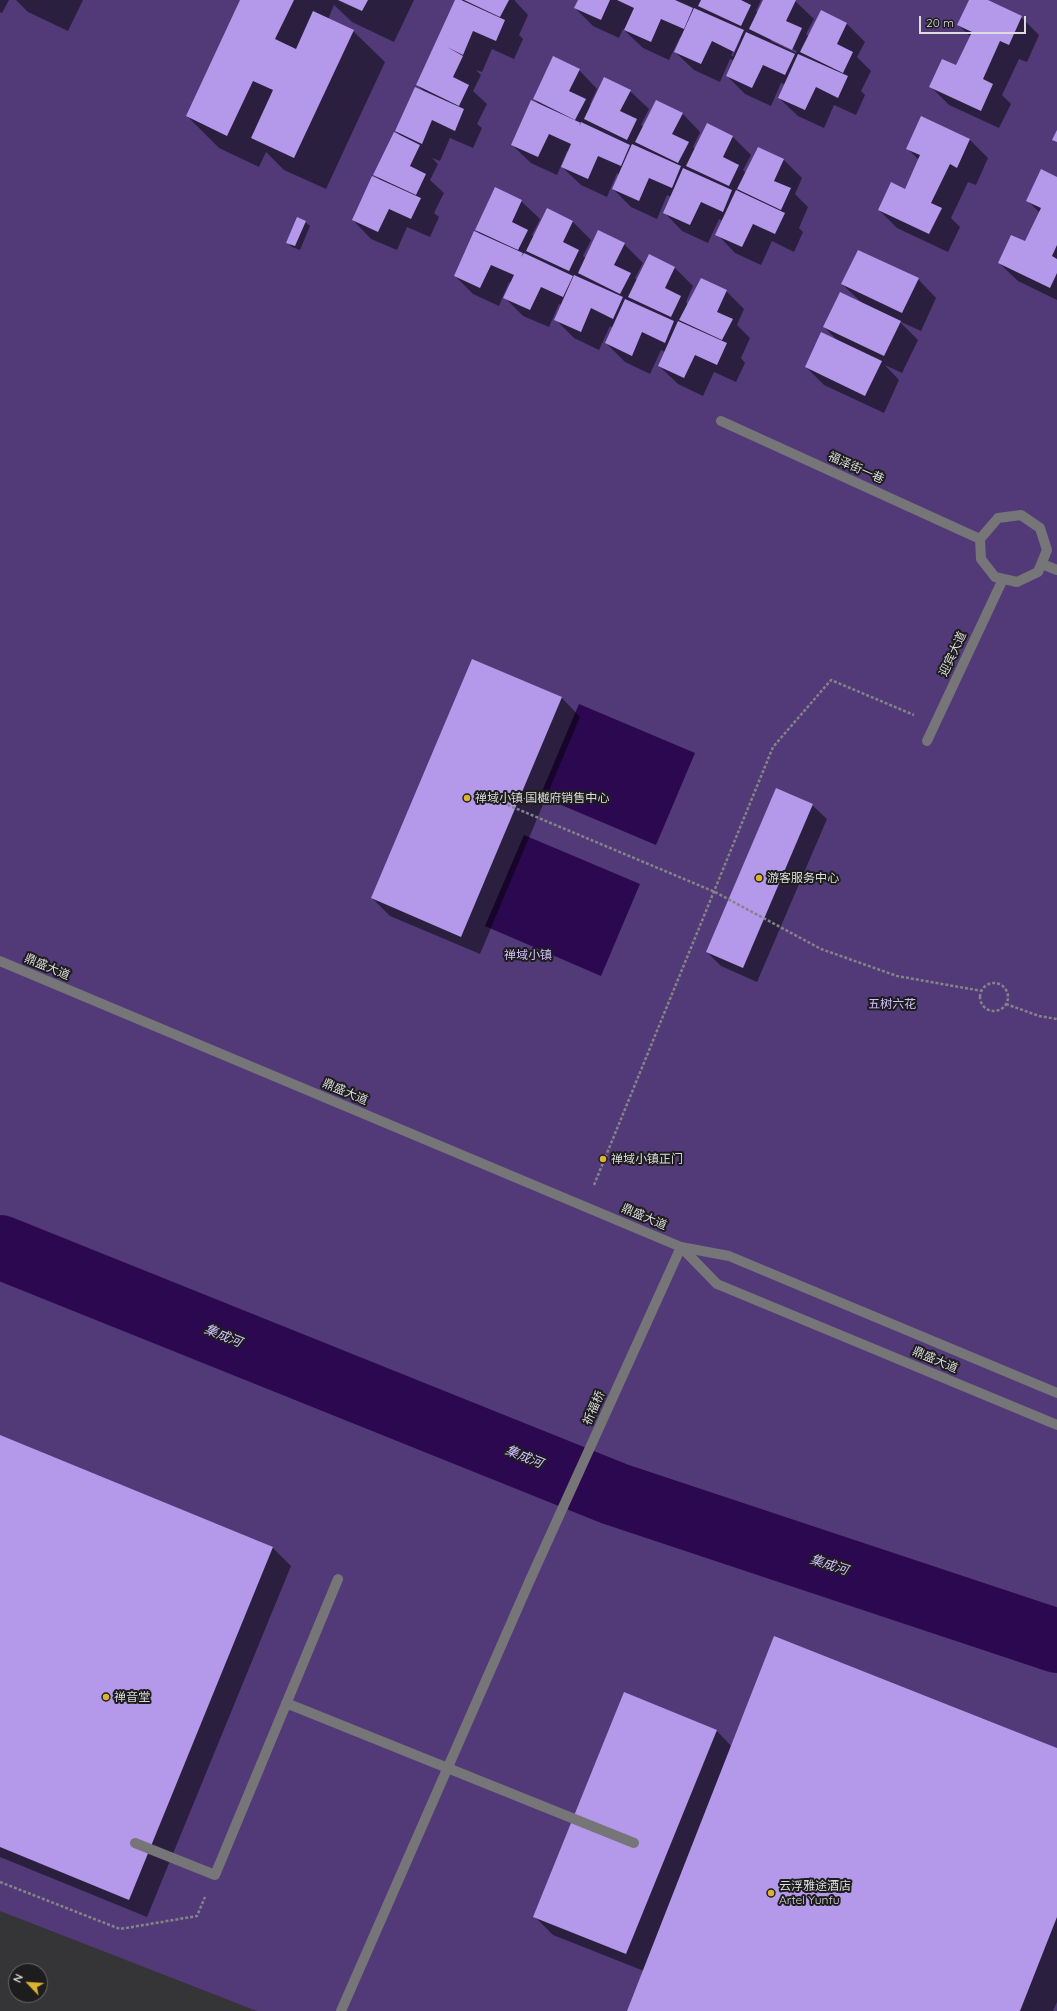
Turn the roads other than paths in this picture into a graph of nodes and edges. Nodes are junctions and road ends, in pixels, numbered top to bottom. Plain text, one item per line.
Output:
1 (721, 421) dead end
2 (980, 539) junction
3 (1042, 564) junction
4 (1057, 570) edge
5 (1003, 579) junction
6 (926, 741) dead end
7 (0, 961) edge
8 (681, 1247) junction
9 (1057, 1393) edge
10 (1057, 1425) edge
11 (338, 1579) dead end
12 (286, 1703) junction
13 (448, 1768) junction
14 (135, 1843) dead end
15 (634, 1843) dead end
16 (342, 2011) edge

1 - 2 street, 福泽街一巷
2 - 3 street
2 - 5 street
3 - 4 street
3 - 5 street
5 - 6 street, 迎宾大道
7 - 8 street, 鼎盛大道
8 - 9 street, 鼎盛大道
8 - 10 street, 鼎盛大道
8 - 13 street, 祈福桥
11 - 12 street
12 - 13 street
12 - 14 street
13 - 15 street
13 - 16 street, 祈福桥

